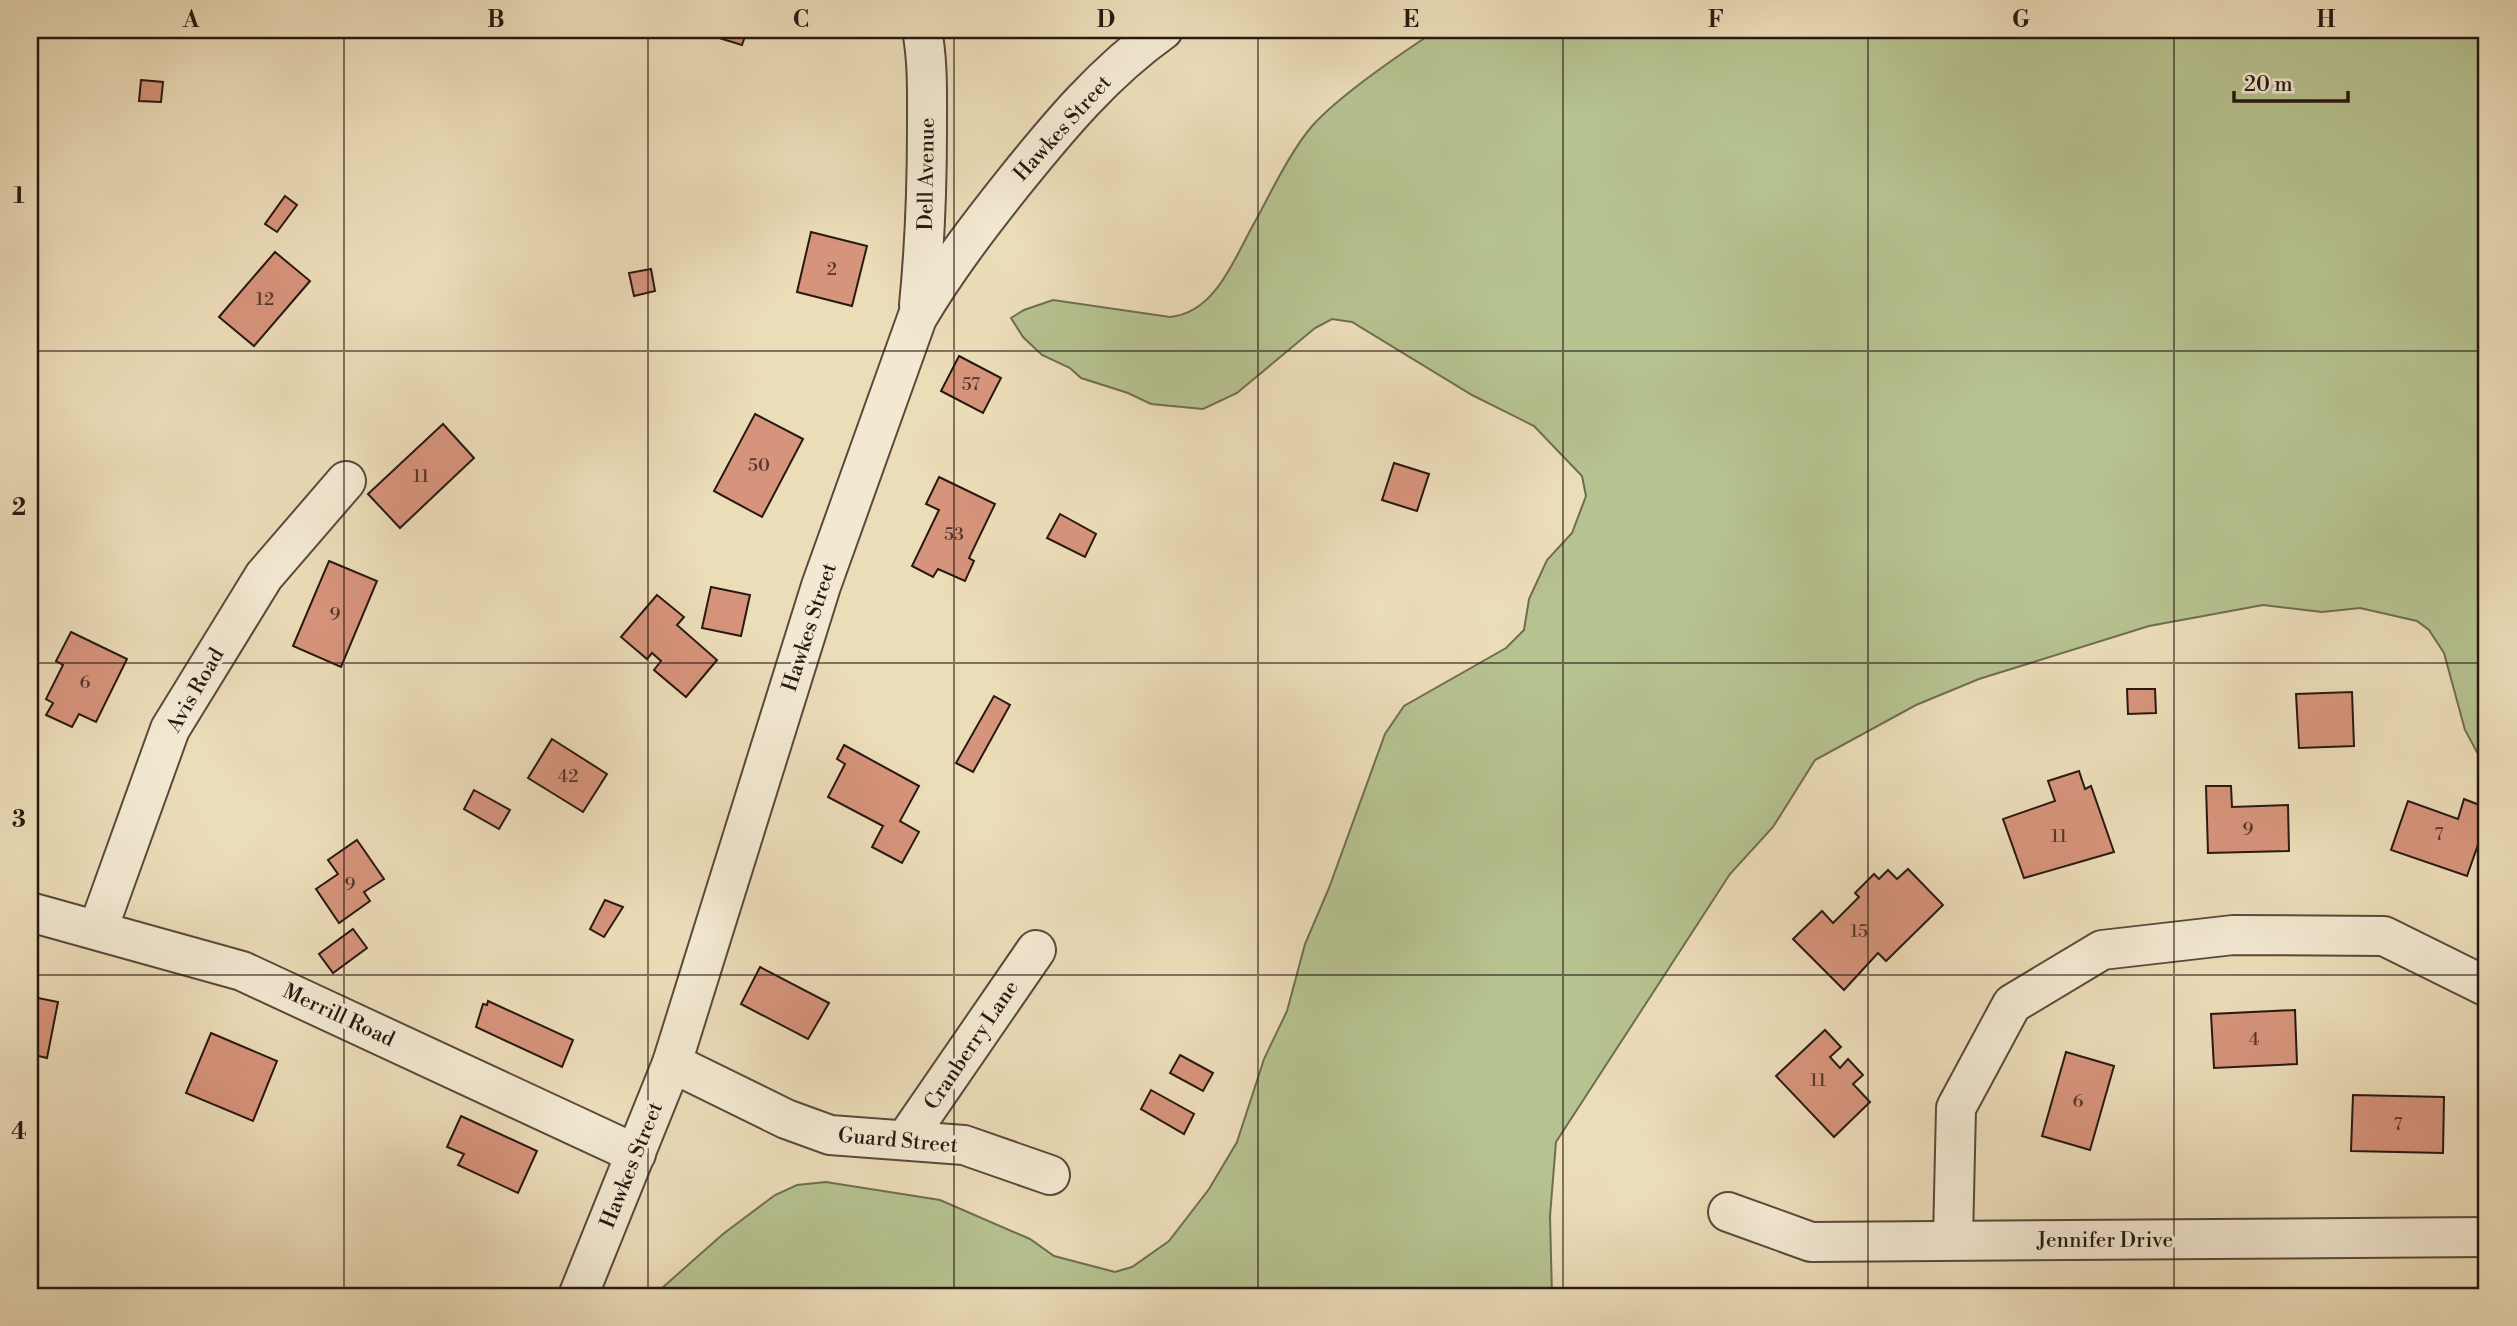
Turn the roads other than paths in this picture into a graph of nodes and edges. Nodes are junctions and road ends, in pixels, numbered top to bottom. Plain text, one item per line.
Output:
1 (922, 30) edge
2 (1163, 30) edge
3 (918, 317) junction
4 (346, 481) dead end
5 (30, 912) edge
6 (98, 929) junction
7 (1036, 950) dead end
8 (2487, 987) edge
9 (672, 1063) junction
10 (906, 1139) junction
11 (636, 1154) junction
12 (1050, 1175) dead end
13 (1728, 1212) dead end
14 (2487, 1237) edge
15 (1953, 1239) junction
16 (578, 1296) edge

1 - 3 street, Dell Avenue
2 - 3 street, Hawkes Street
3 - 9 street, Hawkes Street
4 - 6 street, Avis Road
5 - 6 street, Merrill Road
6 - 11 street, Merrill Road
7 - 10 street, Cranberry Lane
8 - 15 street
9 - 10 street, Guard Street
9 - 11 street, Hawkes Street
10 - 12 street, Guard Street
11 - 16 street, Hawkes Street
13 - 15 street, Jennifer Drive
14 - 15 street, Jennifer Drive

